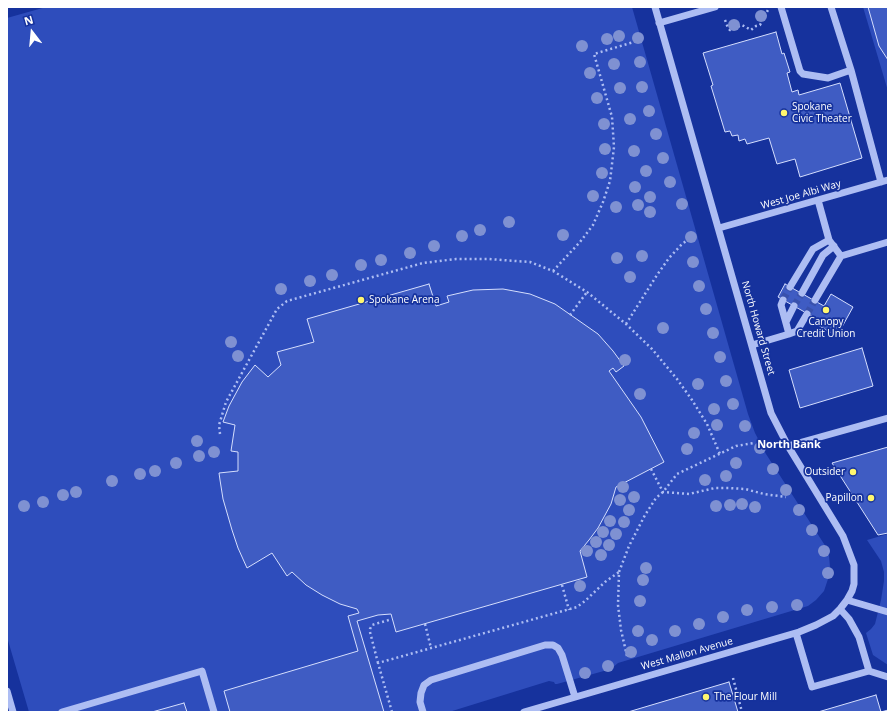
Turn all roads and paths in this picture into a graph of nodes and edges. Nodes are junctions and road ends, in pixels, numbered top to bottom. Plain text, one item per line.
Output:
1 (655, 7) edge
2 (715, 7) edge
3 (769, 7) edge
4 (781, 7) edge
5 (831, 7) edge
6 (725, 20) dead end
7 (659, 23) junction
8 (637, 41) dead end
9 (851, 70) junction
10 (884, 182) edge
11 (818, 200) junction
12 (718, 228) junction
13 (692, 237) dead end
14 (829, 240) junction
15 (888, 242) edge
16 (834, 246) junction
17 (841, 256) junction
18 (553, 271) junction
19 (790, 287) tunnel mouth
20 (587, 292) junction
21 (802, 293) tunnel mouth
22 (783, 300) tunnel mouth
23 (815, 300) tunnel mouth
24 (794, 306) tunnel mouth
25 (807, 314) tunnel mouth
26 (570, 315) dead end
27 (786, 322) junction
28 (626, 324) junction
29 (789, 334) junction
30 (752, 345) junction
31 (888, 418) edge
32 (220, 434) dead end
33 (754, 443) dead end
34 (788, 446) junction
35 (720, 454) junction
36 (650, 469) dead end
37 (663, 492) junction
38 (786, 497) dead end
39 (619, 572) junction
40 (562, 585) dead end
41 (847, 600) junction
42 (840, 609) junction
43 (569, 610) junction
44 (888, 612) edge
45 (389, 620) dead end
46 (425, 624) dead end
47 (796, 633) junction
48 (431, 648) junction
49 (627, 656) dead end
50 (378, 663) junction
51 (869, 671) junction
52 (888, 677) edge
53 (732, 678) dead end
54 (7, 691) edge
55 (575, 697) junction
56 (13, 712) edge
57 (62, 712) edge
58 (214, 712) edge
59 (392, 712) edge
60 (423, 712) edge
61 (524, 712) edge
62 (742, 712) edge

1 - 7 street, North Howard Street
2 - 7 street
3 - 6 path
4 - 9 street
5 - 9 street
7 - 12 street, North Howard Street
8 - 18 path
9 - 10 street
10 - 11 street, West Joe Albi Way
11 - 12 street, West Joe Albi Way
11 - 14 street
12 - 30 street, North Howard Street
13 - 28 path
14 - 16 street
14 - 19 street
15 - 17 street
16 - 17 street
16 - 21 street
17 - 23 street
18 - 20 path
18 - 32 path
20 - 26 path
20 - 28 path
22 - 27 street
24 - 27 street
25 - 29 street
27 - 29 street
28 - 35 path
29 - 30 street
30 - 34 street, North Howard Street
31 - 34 street
33 - 35 path
34 - 41 street, North Howard Street
35 - 37 path
36 - 37 path
37 - 38 path
37 - 39 path
39 - 43 path
39 - 49 path
40 - 43 path
41 - 42 street, West Mallon Avenue
41 - 44 street
42 - 47 street, West Mallon Avenue
42 - 51 street
43 - 48 path
45 - 50 path
46 - 48 path
47 - 51 street
47 - 55 street, West Mallon Avenue
48 - 50 path
50 - 59 path
51 - 52 street
53 - 62 path
54 - 56 street
55 - 60 street
55 - 61 street, West Mallon Avenue
57 - 58 street

